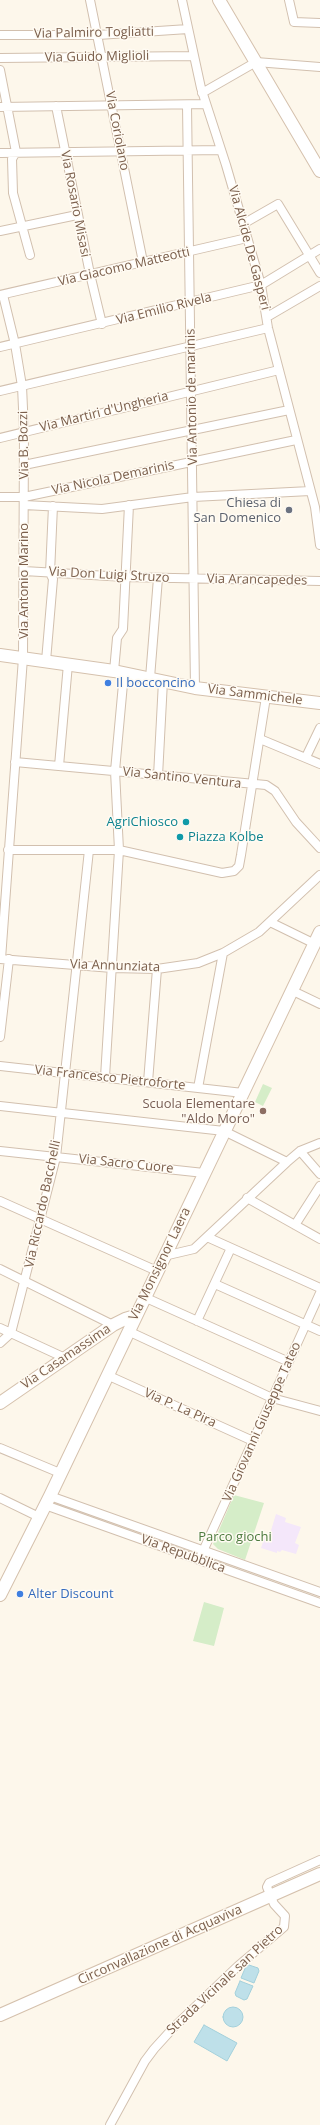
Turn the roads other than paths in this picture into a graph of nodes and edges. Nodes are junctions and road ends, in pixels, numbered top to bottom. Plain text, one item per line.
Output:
1 (90, 0) edge
2 (182, 0) edge
3 (219, 0) edge
4 (289, 0) edge
5 (320, 23) edge
6 (188, 29) junction
7 (0, 35) edge
8 (98, 35) junction
9 (194, 56) junction
10 (0, 58) edge
11 (102, 58) junction
12 (256, 62) junction
13 (320, 67) edge
14 (0, 70) edge
15 (202, 93) junction
16 (206, 104) junction
17 (188, 105) junction
18 (56, 106) junction
19 (112, 106) junction
20 (3, 107) edge
21 (222, 150) junction
22 (188, 151) junction
23 (16, 152) junction
24 (121, 152) junction
25 (0, 153) edge
26 (65, 153) junction
27 (320, 171) edge
28 (78, 215) junction
29 (243, 224) junction
30 (22, 226) junction
31 (0, 231) edge
32 (247, 238) junction
33 (320, 249) edge
34 (190, 251) junction
35 (30, 255) dead end
36 (310, 256) junction
37 (143, 262) junction
38 (90, 274) junction
39 (320, 274) edge
40 (261, 285) junction
41 (320, 286) edge
42 (1, 295) edge
43 (191, 302) junction
44 (267, 317) junction
45 (102, 324) junction
46 (268, 328) junction
47 (15, 344) junction
48 (191, 346) junction
49 (0, 348) edge
50 (279, 370) junction
51 (22, 386) junction
52 (0, 391) edge
53 (192, 391) junction
54 (289, 410) junction
55 (192, 430) junction
56 (24, 431) junction
57 (0, 438) edge
58 (296, 440) junction
59 (193, 461) junction
60 (24, 465) junction
61 (310, 491) junction
62 (0, 497) edge
63 (193, 497) junction
64 (24, 501) junction
65 (129, 505) junction
66 (53, 506) junction
67 (318, 506) edge
68 (320, 545) edge
69 (24, 571) junction
70 (50, 573) junction
71 (125, 577) junction
72 (158, 578) junction
73 (194, 579) junction
74 (320, 582) edge
75 (0, 655) edge
76 (23, 658) junction
77 (46, 661) junction
78 (68, 664) junction
79 (119, 672) junction
80 (150, 678) junction
81 (163, 681) junction
82 (195, 688) junction
83 (266, 697) junction
84 (320, 703) edge
85 (320, 728) edge
86 (260, 739) junction
87 (317, 742) edge
88 (306, 757) junction
89 (16, 762) junction
90 (320, 764) edge
91 (59, 766) junction
92 (115, 771) junction
93 (158, 776) junction
94 (253, 785) junction
95 (320, 848) edge
96 (8, 850) junction
97 (89, 850) junction
98 (119, 850) junction
99 (320, 874) edge
100 (270, 922) junction
101 (320, 932) edge
102 (314, 944) junction
103 (223, 953) junction
104 (4, 959) edge
105 (76, 965) junction
106 (112, 968) junction
107 (157, 969) junction
108 (293, 991) junction
109 (318, 1000) edge
110 (0, 1037) edge
111 (0, 1066) edge
112 (64, 1073) junction
113 (105, 1078) junction
114 (148, 1082) junction
115 (198, 1088) junction
116 (243, 1093) junction
117 (0, 1106) edge
118 (60, 1112) junction
119 (224, 1131) junction
120 (320, 1143) edge
121 (0, 1151) edge
122 (300, 1151) junction
123 (56, 1157) junction
124 (287, 1162) junction
125 (204, 1172) junction
126 (320, 1174) edge
127 (320, 1186) edge
128 (247, 1198) junction
129 (0, 1201) edge
130 (41, 1218) junction
131 (295, 1225) junction
132 (207, 1237) junction
133 (320, 1239) edge
134 (231, 1248) junction
135 (164, 1256) junction
136 (0, 1269) edge
137 (157, 1271) junction
138 (26, 1282) junction
139 (215, 1284) junction
140 (320, 1288) edge
141 (320, 1293) edge
142 (144, 1297) junction
143 (135, 1316) junction
144 (197, 1320) junction
145 (306, 1324) junction
146 (113, 1325) junction
147 (0, 1328) edge
148 (128, 1331) junction
149 (320, 1331) edge
150 (11, 1332) junction
151 (0, 1343) edge
152 (65, 1358) junction
153 (289, 1362) junction
154 (107, 1375) junction
155 (272, 1398) junction
156 (0, 1403) edge
157 (319, 1409) edge
158 (253, 1441) junction
159 (0, 1448) edge
160 (60, 1473) junction
161 (0, 1498) edge
162 (48, 1501) junction
163 (39, 1517) junction
164 (204, 1550) junction
165 (199, 1560) junction
166 (320, 1592) edge
167 (0, 1595) edge
168 (320, 1603) edge
169 (320, 1860) edge
170 (320, 1874) edge
171 (271, 1896) junction
172 (0, 2015) edge
173 (110, 2125) edge

1 - 8 street, Via Coriolano
2 - 6 street, Via Alcide De Gasperi
3 - 12 street
4 - 5 street
6 - 8 street, Via Palmiro Togliatti
6 - 9 street, Via Alcide De Gasperi
7 - 8 street, Via Palmiro Togliatti
8 - 11 street, Via Coriolano
9 - 11 street, Via Guido Miglioli
9 - 15 street, Via Alcide De Gasperi
10 - 11 street, Via Guido Miglioli
11 - 19 street, Via Coriolano
12 - 13 street
12 - 15 street
12 - 27 street
14 - 20 street
15 - 16 street, Via Alcide De Gasperi
16 - 17 street
16 - 21 street, Via Alcide De Gasperi
17 - 19 street
17 - 22 street, Via Antonio de marinis
18 - 19 street
18 - 20 street
18 - 26 street, Via Rosario Misasi
19 - 24 street, Via Coriolano
20 - 23 street
21 - 22 street
21 - 29 street, Via Alcide De Gasperi
22 - 24 street
22 - 34 street, Via Antonio de marinis
23 - 25 street
23 - 26 street
23 - 30 street
24 - 26 street
24 - 37 street, Via Coriolano
26 - 28 street, Via Rosario Misasi
28 - 30 street
28 - 38 street, Via Rosario Misasi
29 - 32 street, Via Alcide De Gasperi
29 - 36 street
30 - 31 street
30 - 35 street
32 - 34 street, Via Giacomo Matteotti
32 - 40 street, Via Alcide De Gasperi
33 - 36 street, Via Emilio Rivela
34 - 37 street, Via Giacomo Matteotti
34 - 43 street, Via Antonio de marinis
36 - 39 street
36 - 40 street, Via Emilio Rivela
37 - 38 street, Via Giacomo Matteotti
38 - 42 street, Via Giacomo Matteotti
38 - 45 street, Via Rosario Misasi
40 - 43 street, Via Emilio Rivela
40 - 44 street, Via Alcide De Gasperi
41 - 44 street
42 - 47 street, Via B. Bozzi
43 - 45 street, Via Emilio Rivela
43 - 48 street, Via Antonio de marinis
44 - 46 street, Via Alcide De Gasperi
45 - 47 street, Via Emilio Rivela
46 - 48 street
46 - 50 street, Via Alcide De Gasperi
47 - 49 street, Via Emilio Rivela
47 - 51 street, Via B. Bozzi
48 - 51 street
48 - 53 street, Via Antonio de marinis
50 - 53 street, Via Martiri d'Ungheria
50 - 54 street, Via Alcide De Gasperi
51 - 52 street
51 - 56 street, Via B. Bozzi
53 - 55 street, Via Antonio de marinis
53 - 56 street, Via Martiri d'Ungheria
54 - 55 street
54 - 58 street, Via Alcide De Gasperi
55 - 59 street, Via Antonio de marinis
55 - 60 street
56 - 57 street, Via Martiri d'Ungheria
56 - 60 street, Via B. Bozzi
58 - 59 street, Via Nicola Demarinis
58 - 61 street, Via Alcide De Gasperi
59 - 63 street, Via Antonio de marinis
59 - 64 street, Via Nicola Demarinis
60 - 64 street, Via B. Bozzi
61 - 63 street
61 - 67 street, Via Alcide De Gasperi
62 - 64 street
63 - 65 street
63 - 73 street, Via Antonio de marinis
64 - 66 street
64 - 69 street, Via Antonio Marino
65 - 66 street
65 - 71 street
66 - 70 street
67 - 68 street, Via Alcide De Gasperi
69 - 70 street, Via Don Luigi Struzo
69 - 76 street, Via Antonio Marino
70 - 71 street, Via Don Luigi Struzo
70 - 77 street
71 - 72 street, Via Don Luigi Struzo
71 - 79 street
72 - 73 street, Via Don Luigi Struzo
72 - 80 street
73 - 74 street, Via Arancapedes
73 - 82 street, Via Antonio de marinis
75 - 76 street, Via Sammichele
76 - 77 street, Via Sammichele
76 - 89 street, Via Antonio Marino
77 - 78 street, Via Sammichele
78 - 79 street, Via Sammichele
78 - 91 street
79 - 80 street, Via Sammichele
79 - 92 street
80 - 81 street, Via Sammichele
81 - 82 street, Via Sammichele
81 - 93 street
82 - 83 street, Via Sammichele
83 - 84 street, Via Sammichele
83 - 86 street
85 - 87 street
86 - 88 street
86 - 94 street
87 - 88 street
88 - 90 street
89 - 91 street, Via Santino Ventura
89 - 96 street, Via Antonio Marino
91 - 92 street, Via Santino Ventura
92 - 93 street, Via Santino Ventura
92 - 98 street
93 - 94 street, Via Santino Ventura
94 - 95 street, Via Santino Ventura
94 - 98 street
96 - 97 street
96 - 104 street, Via Antonio Marino
97 - 98 street
97 - 105 street, Via Riccardo Bacchelli
98 - 106 street
99 - 100 street, Via Annunziata
100 - 102 street
100 - 103 street, Via Annunziata
101 - 102 street, Via Monsignor Laera
102 - 108 street, Via Monsignor Laera
103 - 107 street, Via Annunziata
103 - 115 street
104 - 105 street, Via Annunziata
104 - 110 street, Via Antonio Marino
105 - 106 street, Via Annunziata
105 - 112 street, Via Riccardo Bacchelli
106 - 107 street, Via Annunziata
106 - 113 street
107 - 114 street
108 - 109 street
108 - 116 street, Via Monsignor Laera
111 - 112 street, Via Francesco Pietroforte
112 - 113 street, Via Francesco Pietroforte
112 - 118 street, Via Riccardo Bacchelli
113 - 114 street, Via Francesco Pietroforte
114 - 115 street, Via Francesco Pietroforte
115 - 116 street, Via Francesco Pietroforte
116 - 119 street, Via Monsignor Laera
117 - 118 street
118 - 119 street
118 - 123 street, Via Riccardo Bacchelli
119 - 124 street
119 - 125 street, Via Monsignor Laera
120 - 122 street
121 - 123 street, Via Sacro Cuore
122 - 124 street
122 - 126 street
123 - 125 street, Via Sacro Cuore
123 - 130 street, Via Riccardo Bacchelli
124 - 128 street
125 - 135 street, Via Monsignor Laera
127 - 131 street
128 - 131 street
128 - 132 street
129 - 130 street
130 - 137 street
130 - 138 street, Via Riccardo Bacchelli
131 - 133 street
132 - 134 street
132 - 135 street
134 - 139 street
134 - 140 street
135 - 137 street, Via Monsignor Laera
136 - 138 street
137 - 142 street, Via Monsignor Laera
138 - 146 street
138 - 150 street, Via Riccardo Bacchelli
139 - 144 street
139 - 145 street
141 - 145 street, Via Giovanni Giuseppe Tateo
142 - 143 street, Via Monsignor Laera
142 - 144 street
143 - 146 street, Via Casamassima
143 - 148 street, Via Monsignor Laera
144 - 153 street
145 - 149 street
145 - 153 street, Via Giovanni Giuseppe Tateo
146 - 152 street, Via Casamassima
147 - 150 street
148 - 154 street, Via Monsignor Laera
148 - 155 street
150 - 151 street
150 - 152 street
152 - 156 street, Via Casamassima
153 - 155 street, Via Giovanni Giuseppe Tateo
154 - 158 street, Via P. La Pira
154 - 160 street, Via Monsignor Laera
155 - 157 street
155 - 158 street, Via Giovanni Giuseppe Tateo
158 - 164 street, Via Giovanni Giuseppe Tateo
159 - 160 street
160 - 162 street, Via Monsignor Laera
161 - 163 street
162 - 163 street, Via Monsignor Laera
162 - 164 street, Via Repubblica
162 - 165 street, Via Repubblica
163 - 167 street, Via Monsignor Laera
164 - 165 street, Via Giovanni Giuseppe Tateo
164 - 166 street, Via Repubblica
165 - 168 street, Via Repubblica
169 - 171 street
170 - 171 street, Circonvallazione di Acquaviva
171 - 172 street, Circonvallazione di Acquaviva
171 - 173 street, Strada Vicinale san Pietro

